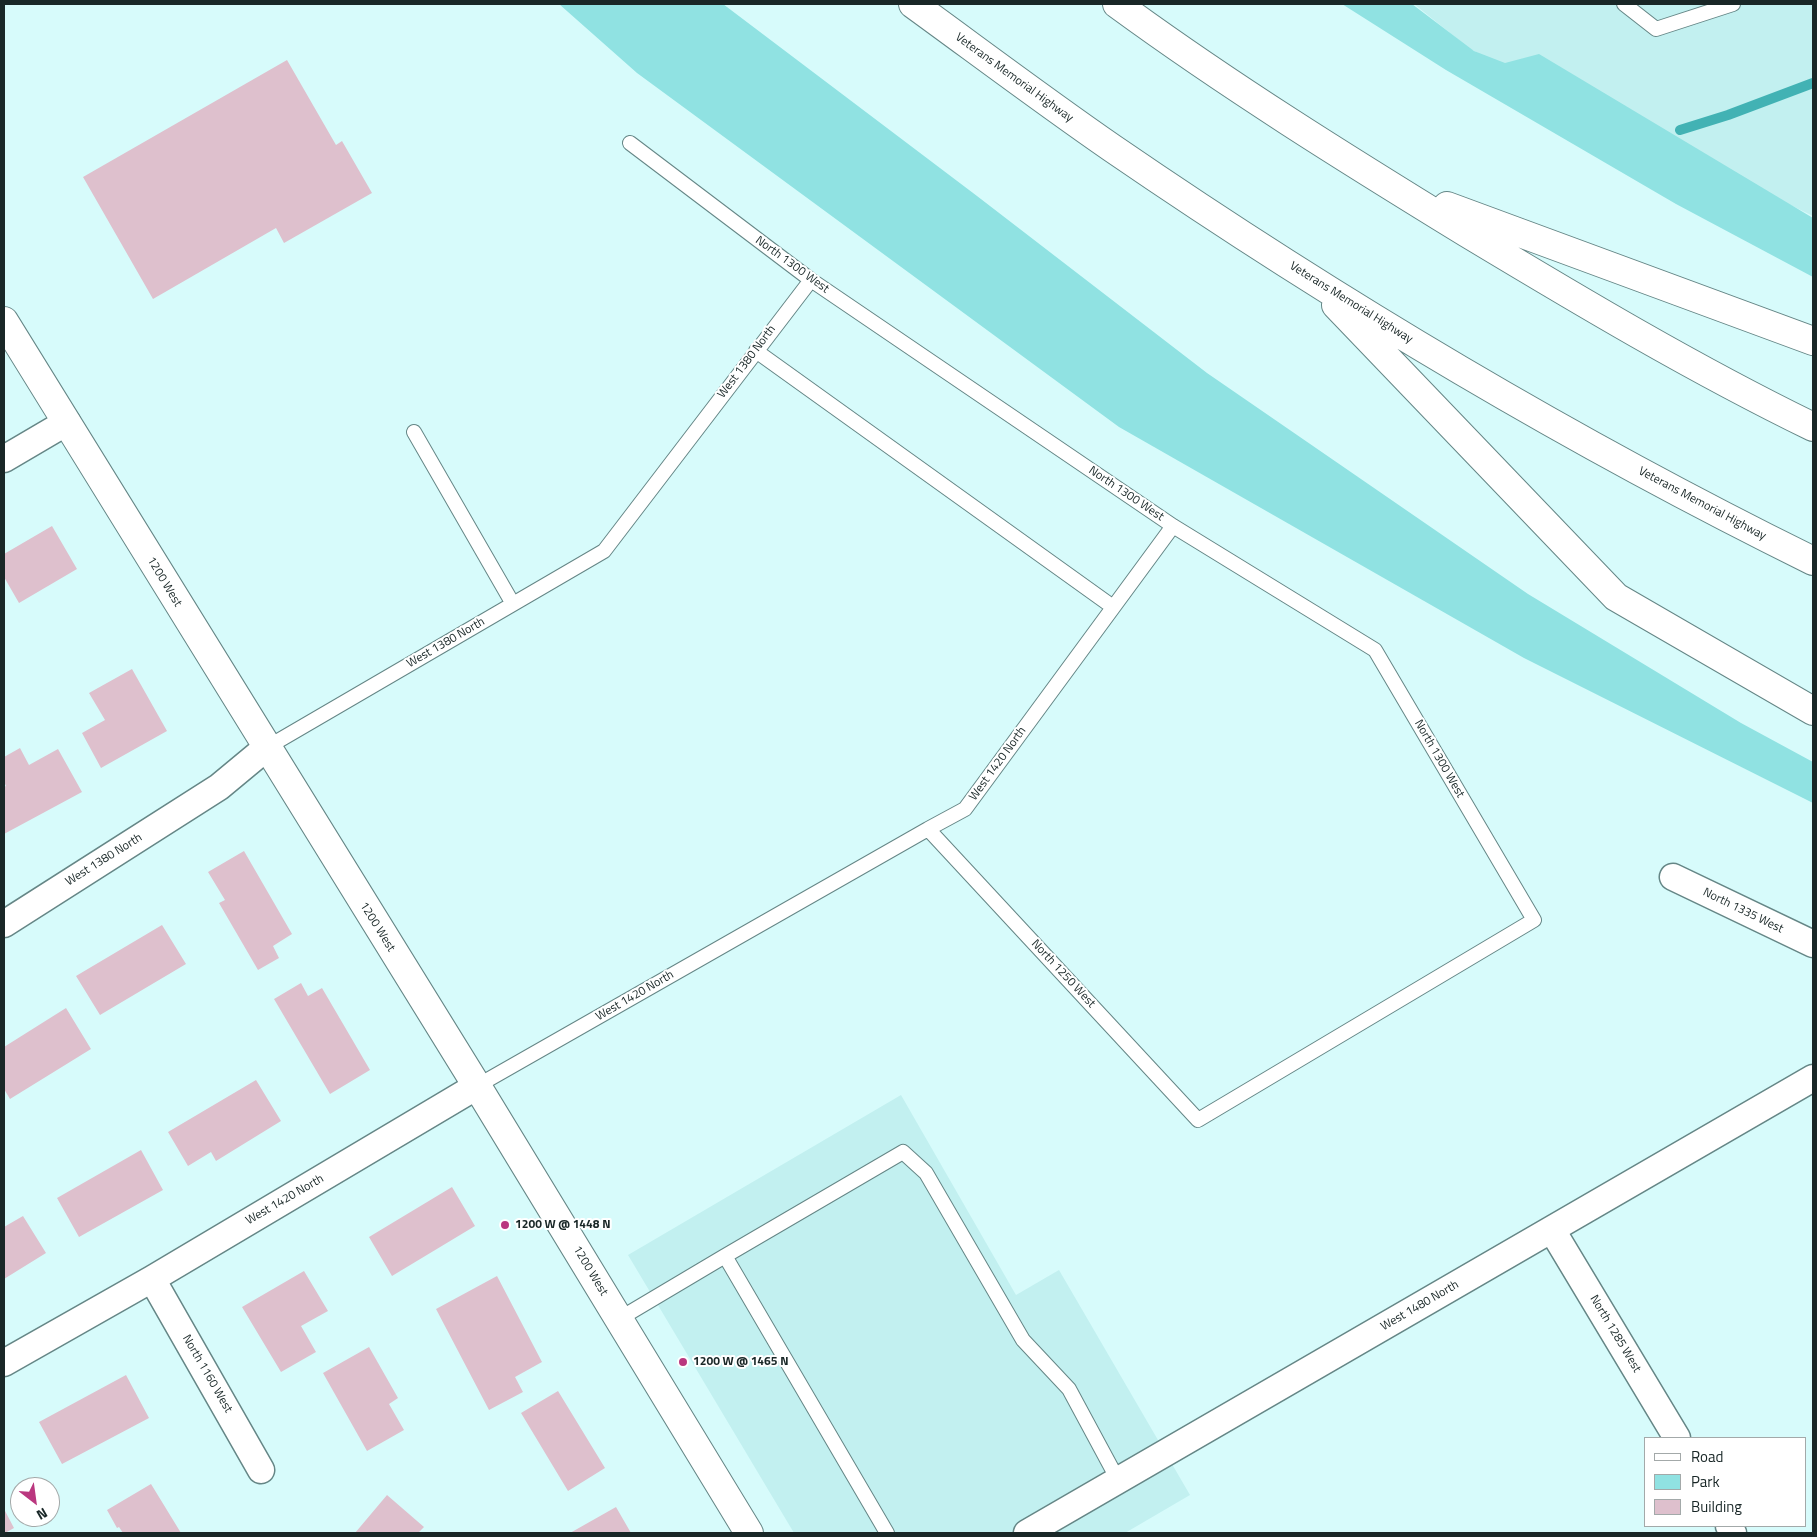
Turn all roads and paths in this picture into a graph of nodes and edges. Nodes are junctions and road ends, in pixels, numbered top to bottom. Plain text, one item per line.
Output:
1 (913, 4) edge
2 (1117, 4) edge
3 (1624, 4) edge
4 (1733, 4) edge
5 (630, 143) dead end
6 (1387, 184) junction
7 (1309, 277) junction
8 (810, 280) junction
9 (4, 321) edge
10 (1813, 341) edge
11 (756, 351) junction
12 (67, 422) junction
13 (1813, 427) edge
14 (414, 432) dead end
15 (4, 459) edge
16 (1173, 526) junction
17 (1813, 561) edge
18 (513, 604) junction
19 (1113, 607) junction
20 (1813, 711) edge
21 (266, 748) junction
22 (928, 829) junction
23 (1673, 877) dead end
24 (4, 924) edge
25 (1813, 944) edge
26 (1813, 1078) edge
27 (477, 1086) junction
28 (1198, 1120) joint
29 (1552, 1230) junction
30 (725, 1256) junction
31 (152, 1279) junction
32 (619, 1319) junction
33 (4, 1363) edge
34 (1676, 1437) edge
35 (262, 1470) dead end
36 (1118, 1480) junction
37 (749, 1533) edge
38 (887, 1533) edge
39 (1027, 1533) edge

1 - 7 main road, Veterans Memorial Highway
2 - 6 main road
3 - 4 lane
5 - 8 lane, North 1300 West
6 - 10 main road
6 - 13 main road
7 - 17 main road, Veterans Memorial Highway
7 - 20 main road
8 - 11 lane, West 1380 North
8 - 16 lane, North 1300 West
9 - 12 main road, 1200 West
11 - 18 lane, West 1380 North
11 - 19 lane
12 - 15 street
12 - 21 main road, 1200 West
14 - 18 lane
16 - 19 lane, West 1420 North
16 - 28 lane, North 1300 West
18 - 21 lane, West 1380 North
19 - 22 lane, West 1420 North
21 - 24 street, West 1380 North
21 - 27 main road, 1200 West
22 - 27 lane, West 1420 North
22 - 28 lane, North 1250 West
23 - 25 street, North 1335 West
26 - 29 street, West 1480 North
27 - 31 street, West 1420 North
27 - 32 main road, 1200 West
29 - 34 street, North 1285 West
29 - 36 street, West 1480 North
30 - 32 lane
30 - 36 lane
30 - 38 lane
31 - 33 street, West 1420 North
31 - 35 street, North 1160 West
32 - 37 main road, 1200 West
36 - 39 street, West 1480 North

